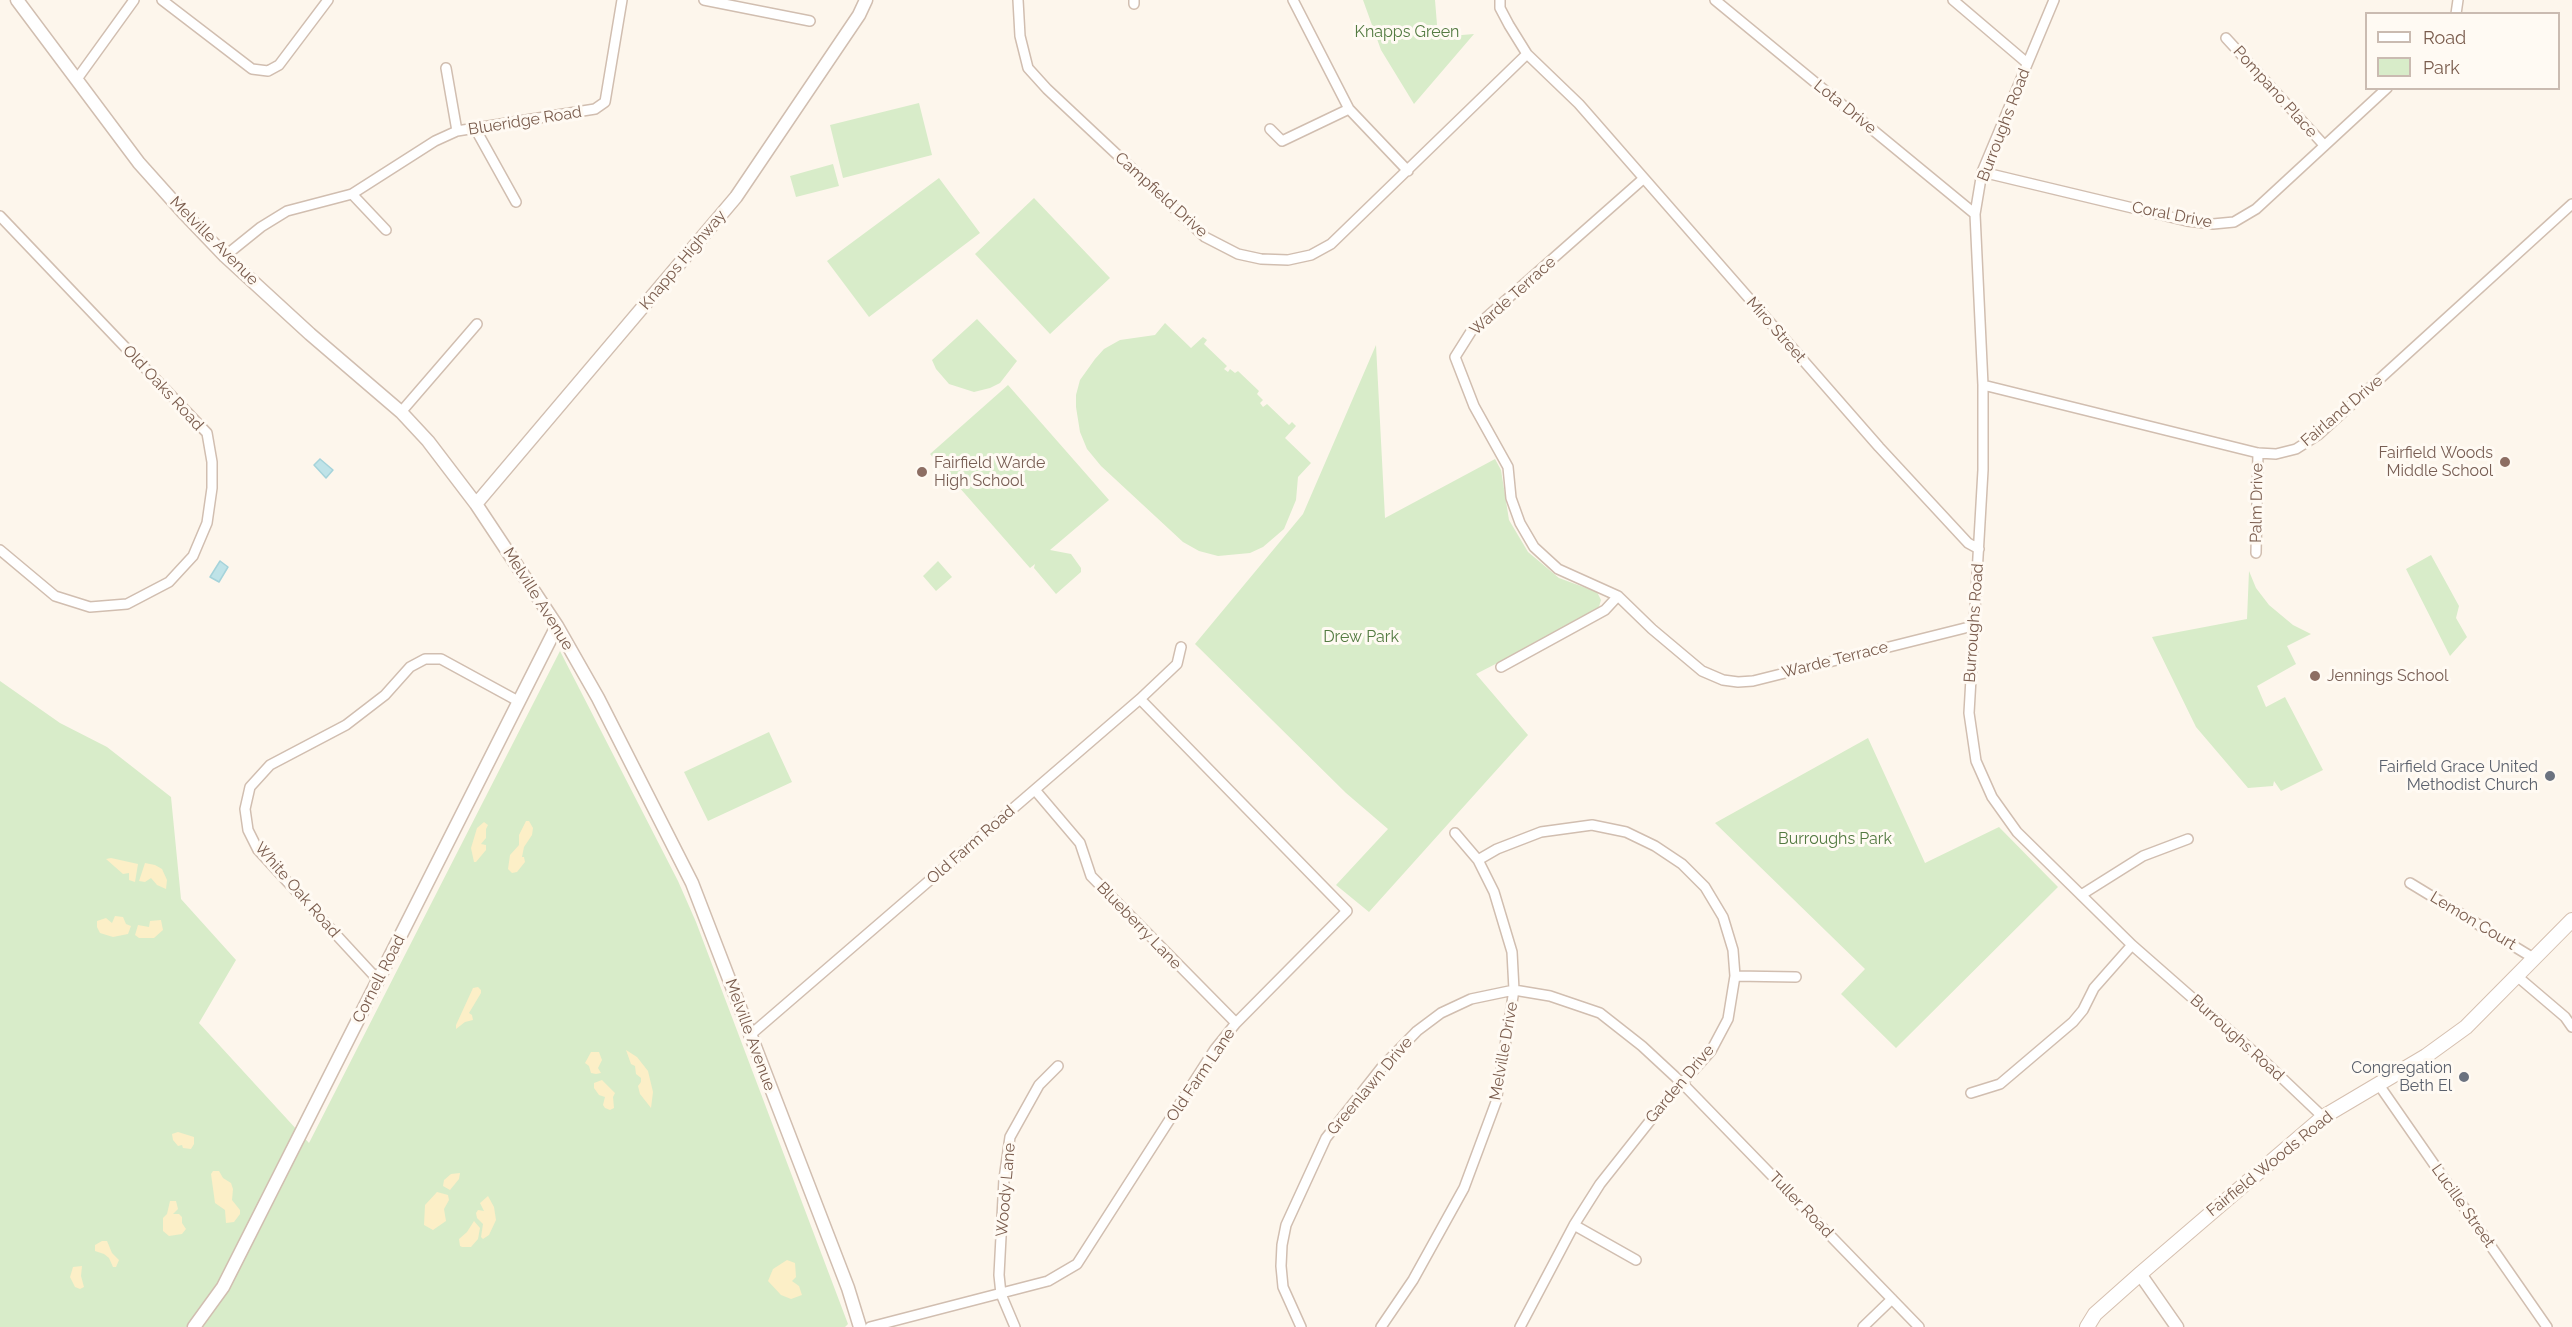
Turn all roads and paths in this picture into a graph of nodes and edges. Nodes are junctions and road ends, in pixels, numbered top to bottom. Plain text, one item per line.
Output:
1 (17, 0) edge
2 (134, 0) edge
3 (162, 0) edge
4 (328, 0) edge
5 (622, 0) edge
6 (704, 0) edge
7 (866, 0) edge
8 (1018, 0) edge
9 (1293, 0) edge
10 (1500, 0) edge
11 (1715, 0) edge
12 (1953, 0) edge
13 (2054, 0) edge
14 (810, 21) dead end
15 (2226, 38) dead end
16 (1527, 54) junction
17 (2027, 63) junction
18 (446, 68) dead end
19 (77, 79) junction
20 (2385, 90) edge
21 (1349, 109) junction
22 (1270, 129) dead end
23 (476, 130) junction
24 (457, 131) junction
25 (2324, 145) junction
26 (1408, 171) junction
27 (1982, 172) junction
28 (1643, 179) junction
29 (352, 194) junction
30 (516, 202) dead end
31 (2572, 204) edge
32 (1975, 214) junction
33 (0, 216) edge
34 (386, 230) dead end
35 (225, 256) junction
36 (477, 324) dead end
37 (1983, 385) junction
38 (401, 412) junction
39 (2258, 453) junction
40 (476, 504) junction
41 (1979, 549) junction
42 (0, 550) edge
43 (2256, 553) dead end
44 (1618, 596) junction
45 (557, 626) junction
46 (1973, 626) junction
47 (1181, 647) dead end
48 (1501, 667) dead end
49 (1140, 699) junction
50 (518, 701) junction
51 (1035, 790) junction
52 (1455, 833) dead end
53 (2188, 839) dead end
54 (1478, 860) junction
55 (2410, 883) dead end
56 (2081, 896) junction
57 (2572, 920) edge
58 (2132, 945) junction
59 (2535, 959) junction
60 (1735, 976) junction
61 (1796, 977) dead end
62 (2518, 977) junction
63 (378, 980) junction
64 (1514, 990) junction
65 (1236, 1023) junction
66 (2572, 1027) edge
67 (749, 1036) junction
68 (1058, 1066) dead end
69 (1683, 1084) junction
70 (2379, 1085) junction
71 (1971, 1093) dead end
72 (2323, 1117) junction
73 (1574, 1225) junction
74 (1636, 1260) dead end
75 (2140, 1274) junction
76 (1001, 1293) junction
77 (1892, 1299) junction
78 (194, 1327) edge
79 (860, 1327) edge
80 (870, 1327) edge
81 (1015, 1327) edge
82 (1301, 1327) edge
83 (1381, 1327) edge
84 (1520, 1327) edge
85 (1863, 1327) edge
86 (1919, 1327) edge
87 (2087, 1327) edge
88 (2177, 1327) edge
89 (2547, 1327) edge

1 - 19 street, Melville Avenue
2 - 19 street
3 - 4 street
5 - 23 street, Blueridge Road
6 - 14 street
7 - 40 street, Knapps Highway
8 - 26 street, Campfield Drive
9 - 21 street
10 - 16 street, Miro Street
11 - 32 street, Lota Drive
12 - 17 street
13 - 17 street, Burroughs Road
15 - 25 street, Pompano Place
16 - 26 street, Campfield Drive
16 - 28 street, Miro Street
17 - 27 street, Burroughs Road
18 - 24 street
19 - 35 street, Melville Avenue
20 - 25 street, Coral Drive
21 - 22 street
21 - 26 street
23 - 24 street, Blueridge Road
23 - 30 street
24 - 29 street, Blueridge Road
25 - 27 street, Coral Drive
27 - 32 street, Burroughs Road
28 - 41 street, Miro Street
28 - 44 street, Warde Terrace
29 - 34 street
29 - 35 street, Blueridge Road
31 - 39 street, Fairland Drive
32 - 37 street, Burroughs Road
33 - 42 street, Old Oaks Road
35 - 38 street, Melville Avenue
36 - 38 street
37 - 39 street, Fairland Drive
37 - 41 street, Burroughs Road
38 - 40 street, Melville Avenue
39 - 43 street, Palm Drive
40 - 45 street, Melville Avenue
41 - 46 street, Burroughs Road
44 - 46 street, Warde Terrace
44 - 48 street
45 - 50 street, Cornell Road
45 - 67 street, Melville Avenue
46 - 56 street, Burroughs Road
47 - 49 street, Old Farm Road
49 - 51 street, Old Farm Road
49 - 65 street, Old Farm Lane
50 - 63 street, Cornell Road
50 - 63 street, White Oak Road
51 - 65 street, Blueberry Lane
51 - 67 street, Old Farm Road
52 - 54 street, Melville Drive
53 - 56 street
54 - 60 street, Garden Drive
54 - 64 street, Melville Drive
55 - 59 street, Lemon Court
56 - 58 street, Burroughs Road
57 - 59 main road, Fairfield Woods Road
58 - 71 street
58 - 72 street, Burroughs Road
59 - 62 main road, Fairfield Woods Road
60 - 61 street
60 - 69 street, Garden Drive
62 - 66 street
62 - 70 main road, Fairfield Woods Road
63 - 78 street, Cornell Road
64 - 69 street, Greenlawn Drive
64 - 82 street, Greenlawn Drive
64 - 83 street, Melville Drive
65 - 76 street, Old Farm Lane
67 - 79 street, Melville Avenue
68 - 76 street, Woody Lane
69 - 73 street, Garden Drive
69 - 77 street, Tuller Road
70 - 72 main road, Fairfield Woods Road
70 - 89 street, Lucille Street
72 - 75 main road, Fairfield Woods Road
73 - 74 street
73 - 84 street, Garden Drive
75 - 87 main road, Fairfield Woods Road
75 - 88 street
76 - 80 street, Old Farm Lane
76 - 81 street, Woody Lane
77 - 85 street
77 - 86 street, Tuller Road

